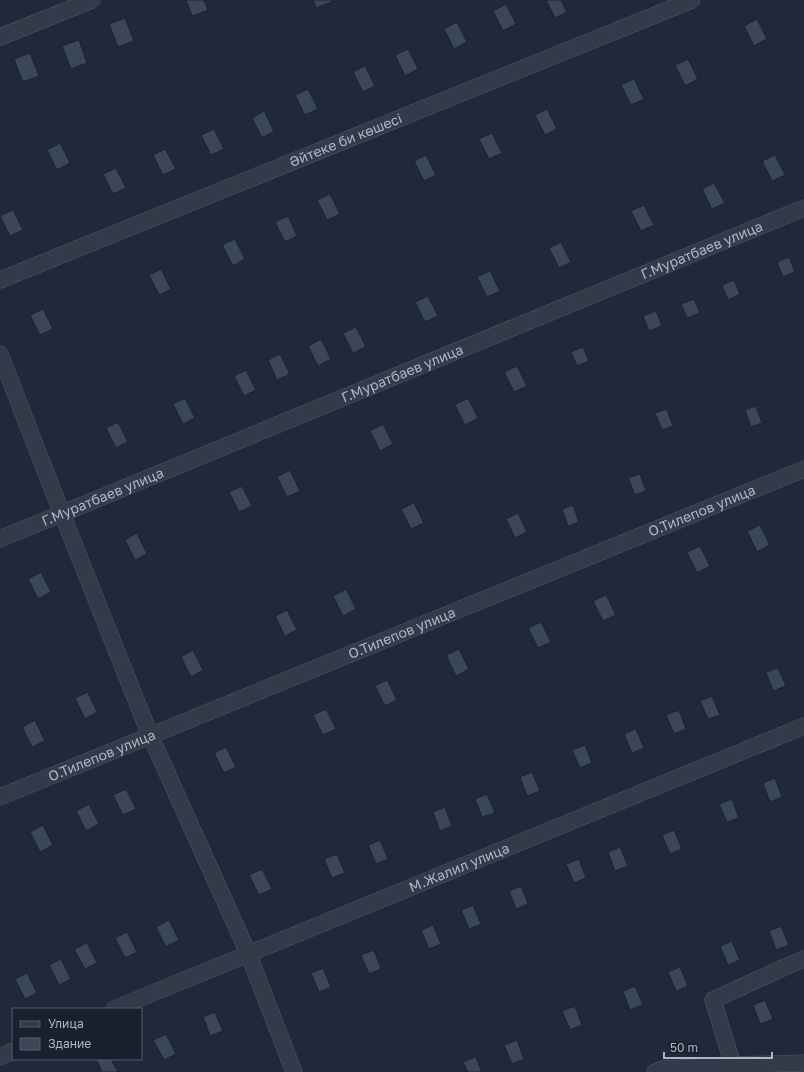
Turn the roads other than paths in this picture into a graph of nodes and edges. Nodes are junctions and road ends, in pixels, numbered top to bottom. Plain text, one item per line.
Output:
1 (92, 0) edge
2 (692, 0) edge
3 (0, 37) edge
4 (804, 208) edge
5 (0, 280) edge
6 (0, 354) edge
7 (804, 469) edge
8 (62, 514) junction
9 (0, 539) edge
10 (804, 726) edge
11 (150, 735) junction
12 (0, 797) edge
13 (248, 953) junction
14 (804, 959) edge
15 (116, 1008) edge
16 (12, 1051) edge
17 (0, 1056) edge
18 (804, 1063) edge
19 (732, 1065) junction
20 (294, 1072) edge
21 (655, 1072) edge

1 - 3 street
2 - 5 street, Әйтеке би көшесі
4 - 8 street, Г.Муратбаев улица
6 - 8 street
7 - 11 street, О.Тилепов улица
8 - 9 street, Г.Муратбаев улица
8 - 11 street
10 - 13 street, М.Жалил улица
11 - 12 street, О.Тилепов улица
11 - 13 street
13 - 15 street, М.Жалил улица
13 - 20 street
14 - 19 street
16 - 17 street
18 - 19 street
19 - 21 street

